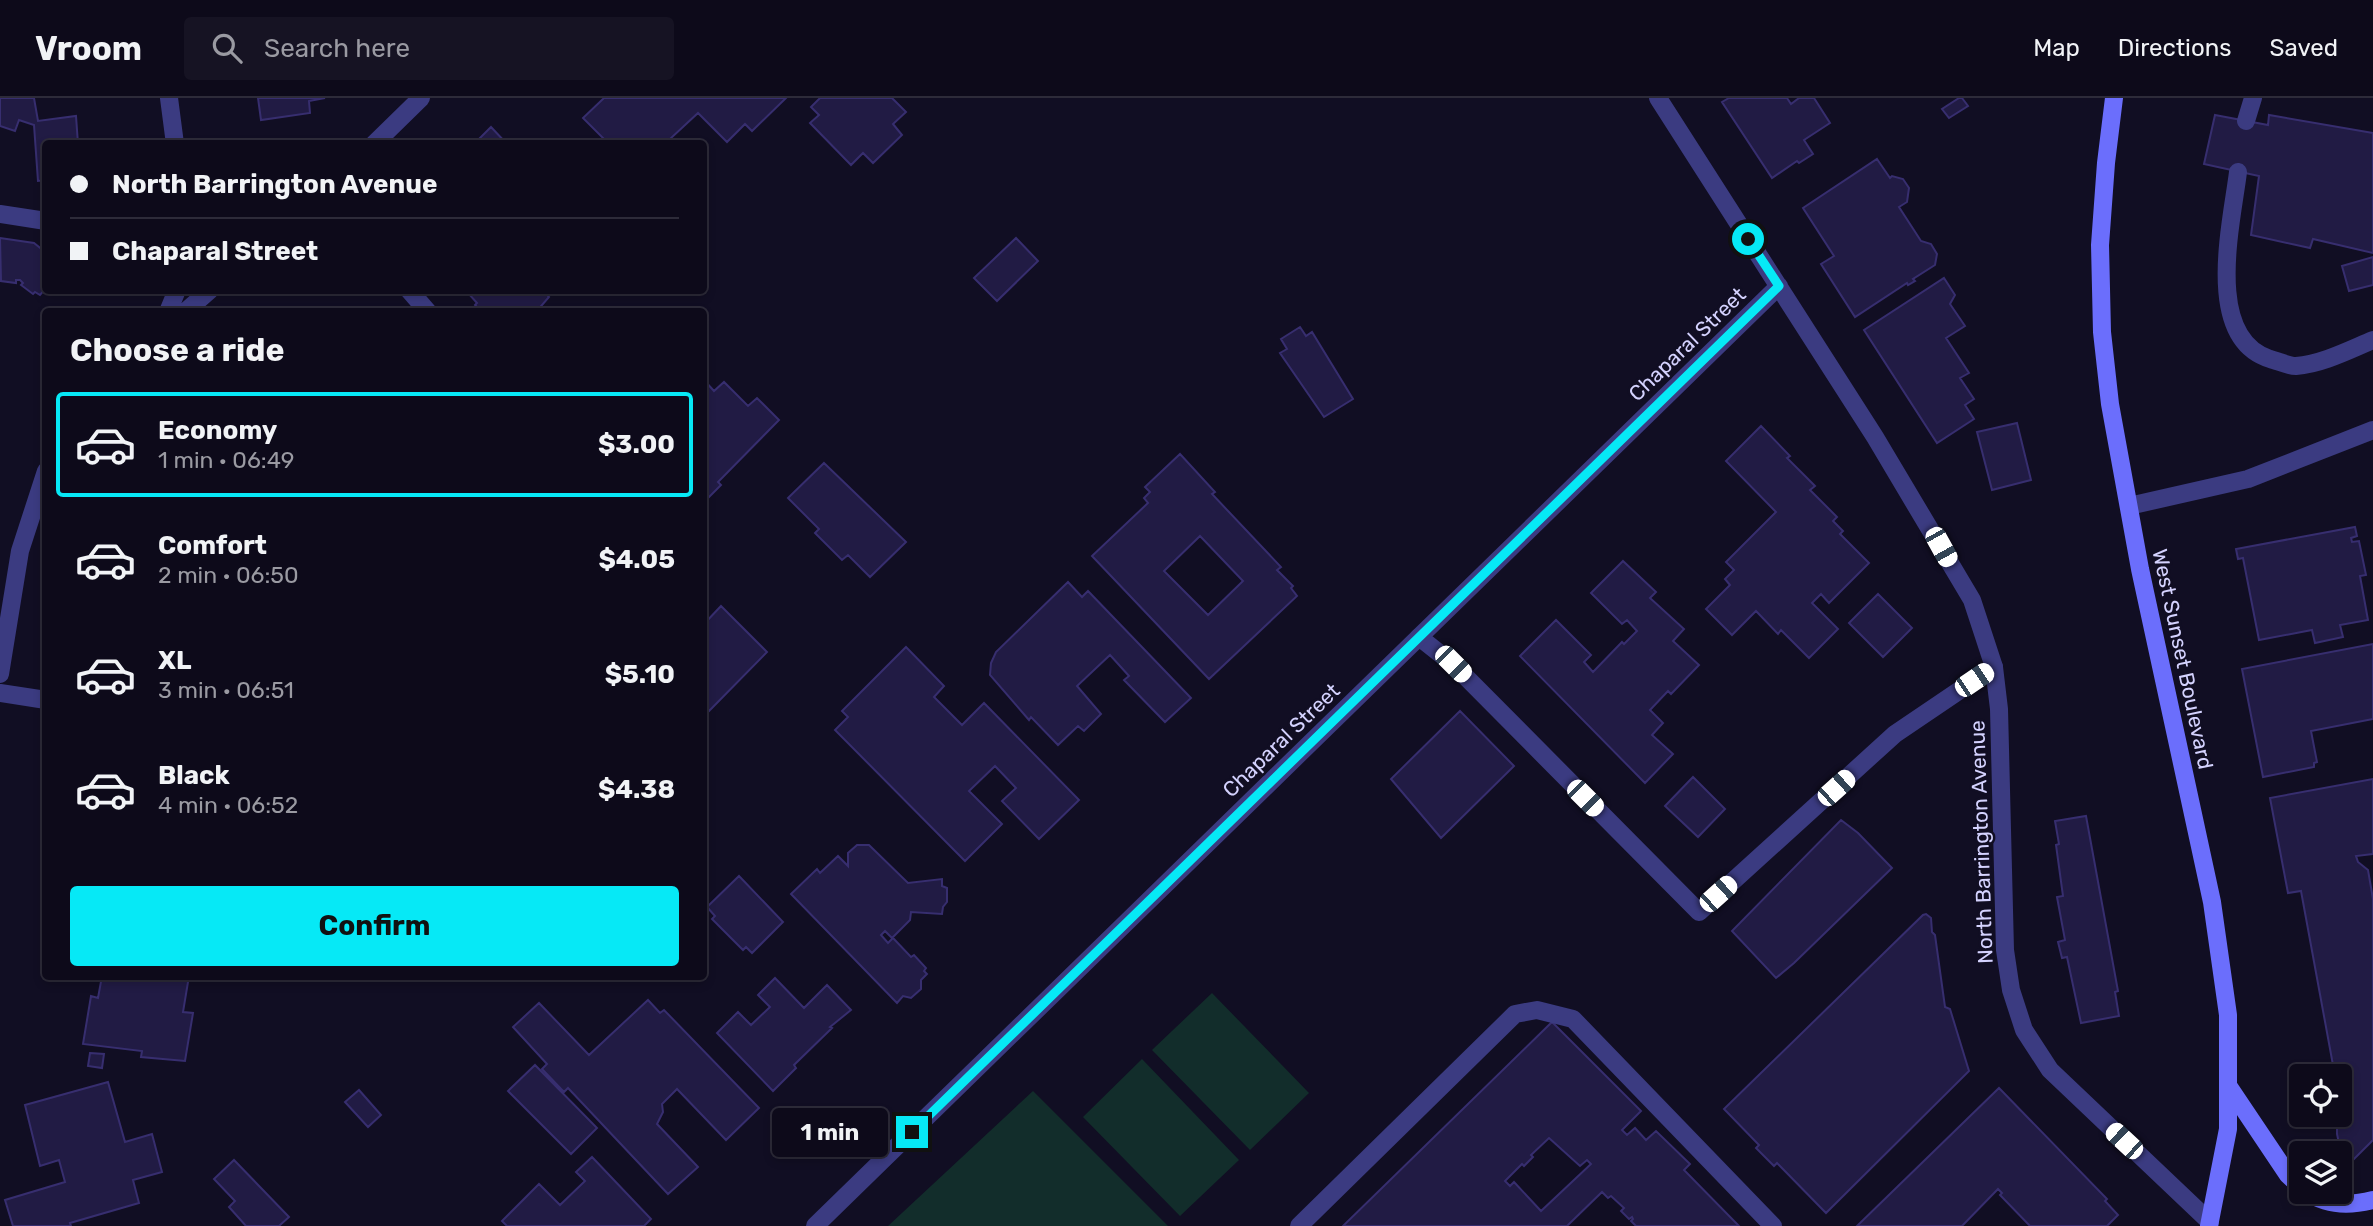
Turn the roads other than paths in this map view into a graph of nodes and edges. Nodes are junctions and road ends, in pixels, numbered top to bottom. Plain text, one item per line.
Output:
1 (169, 98) edge
2 (421, 98) edge
3 (1658, 98) edge
4 (2114, 98) edge
5 (2253, 98) edge
6 (2246, 121) dead end
7 (174, 140) edge
8 (378, 140) edge
9 (2238, 172) dead end
10 (0, 214) edge
11 (42, 220) edge
12 (1779, 286) junction
13 (205, 294) edge
14 (412, 294) edge
15 (190, 308) edge
16 (425, 308) edge
17 (2373, 340) edge
18 (2373, 430) edge
19 (42, 483) edge
20 (2129, 506) junction
21 (1419, 637) junction
22 (1994, 667) junction
23 (0, 674) edge
24 (0, 693) edge
25 (42, 699) edge
26 (2229, 1087) junction
27 (2289, 1176) edge
28 (2373, 1200) edge
29 (2332, 1204) edge
30 (2210, 1224) edge
31 (815, 1226) edge
32 (1299, 1226) edge
33 (1773, 1226) edge

1 - 7 street
2 - 8 street
3 - 12 street, North Barrington Avenue
4 - 20 main road, West Sunset Boulevard
5 - 6 street
9 - 17 street
10 - 11 street
12 - 21 street, Chaparal Street
12 - 22 street, North Barrington Avenue
13 - 15 street
14 - 16 street
18 - 20 street
19 - 23 street
20 - 26 main road, West Sunset Boulevard
21 - 22 street
21 - 31 street, Chaparal Street
22 - 30 street, North Barrington Avenue
24 - 25 street
26 - 27 main road
26 - 30 main road, West Sunset Boulevard
28 - 29 main road
32 - 33 street

